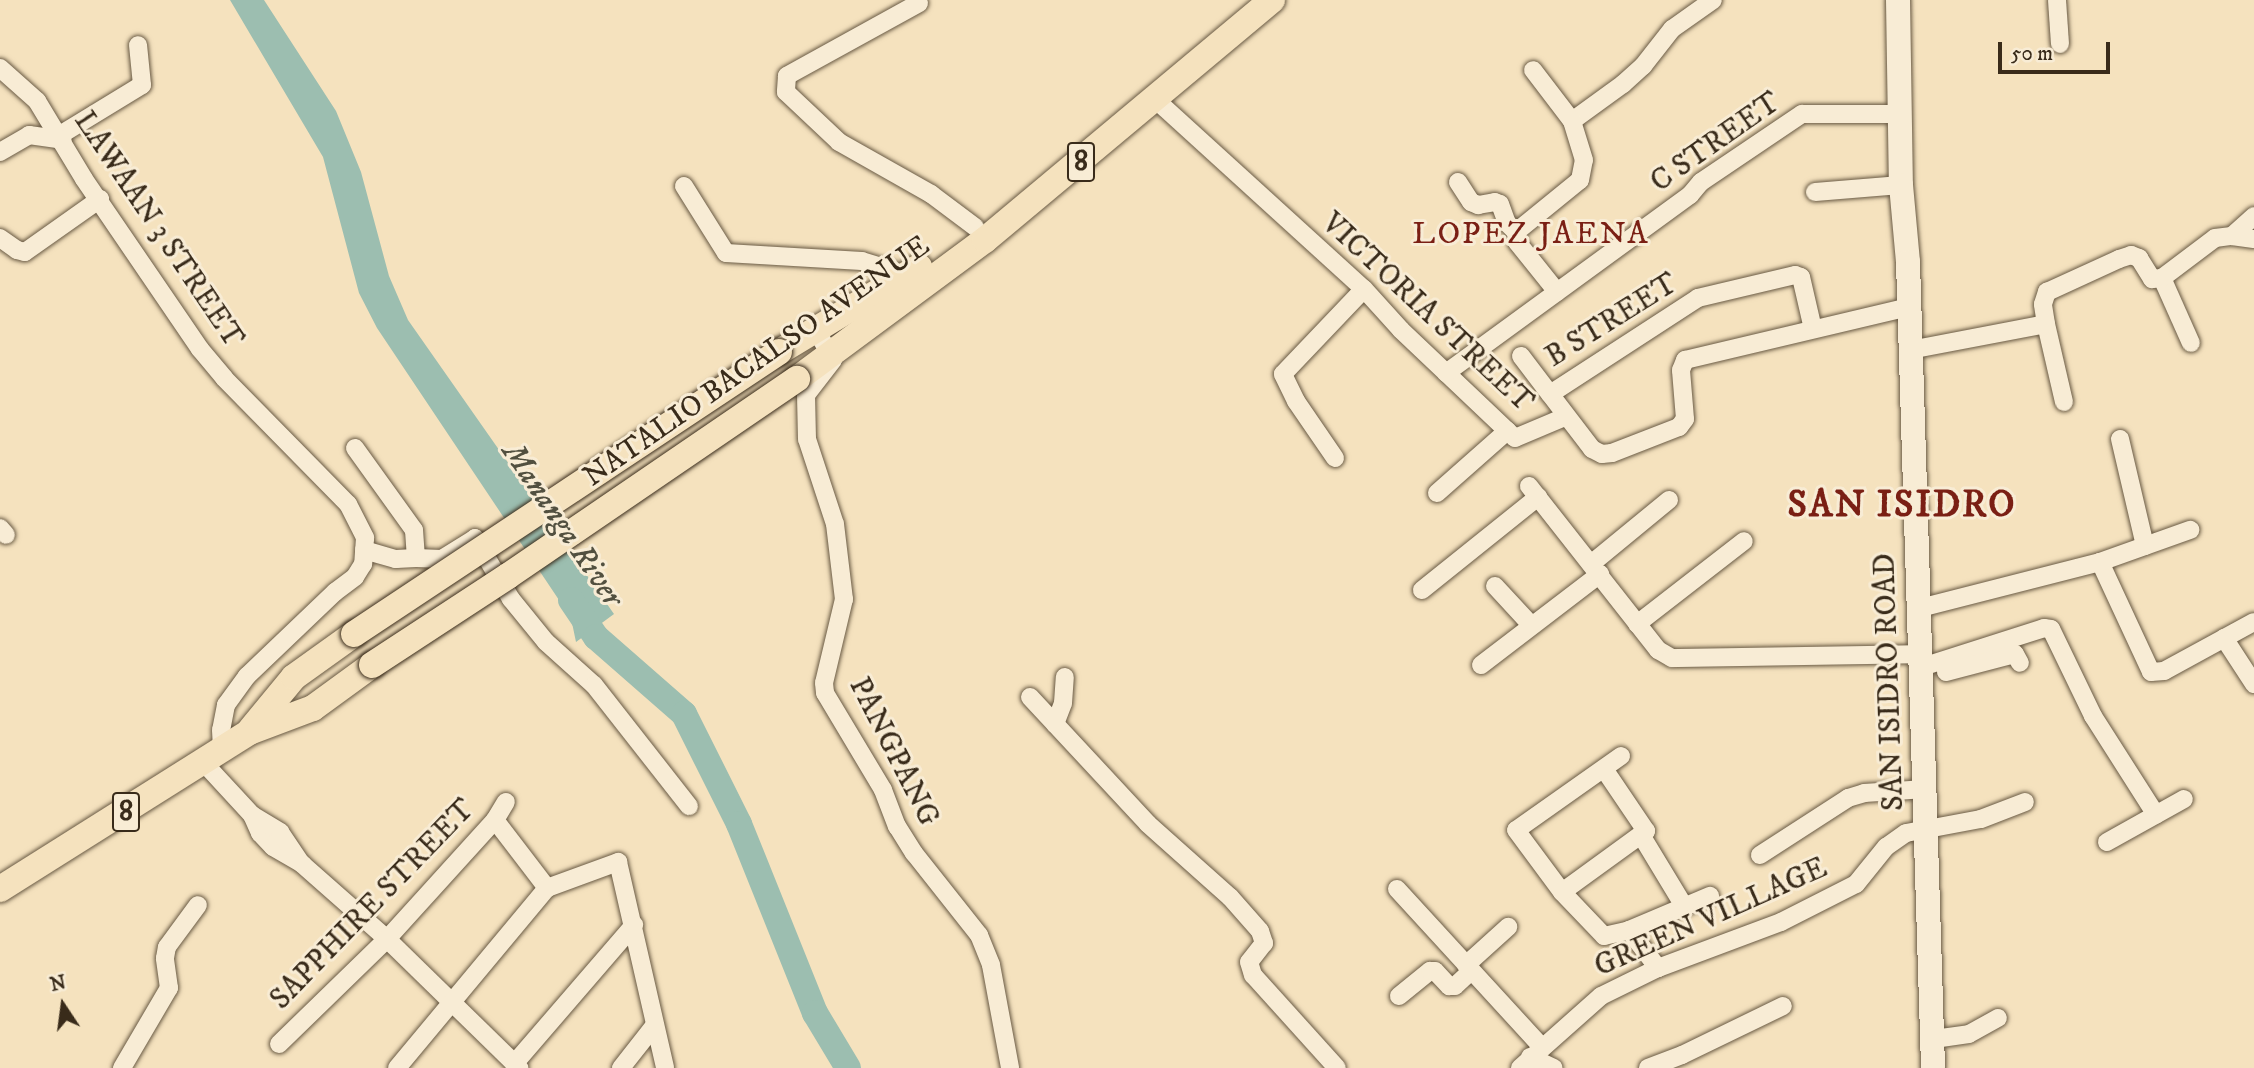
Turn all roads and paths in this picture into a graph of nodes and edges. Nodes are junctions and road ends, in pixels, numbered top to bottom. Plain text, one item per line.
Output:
1 (1245, 0) edge
2 (1272, 0) edge
3 (1713, 0) edge
4 (1898, 0) edge
5 (2057, 0) edge
6 (919, 3) dead end
7 (2060, 44) dead end
8 (138, 45) dead end
9 (0, 68) edge
10 (1533, 70) dead end
11 (1156, 100) junction
12 (1901, 114) junction
13 (1572, 121) junction
14 (61, 138) junction
15 (0, 152) edge
16 (1458, 182) dead end
17 (1901, 185) junction
18 (684, 186) dead end
19 (1815, 192) dead end
20 (100, 199) junction
21 (2254, 216) edge
22 (975, 228) junction
23 (1516, 232) junction
24 (2232, 236) junction
25 (0, 238) edge
26 (2254, 239) edge
27 (2162, 278) junction
28 (901, 280) junction
29 (1364, 289) junction
30 (1558, 292) junction
31 (1909, 307) junction
32 (2046, 324) junction
33 (1813, 329) junction
34 (823, 341) junction
35 (2191, 342) dead end
36 (1910, 349) junction
37 (1521, 356) dead end
38 (1446, 373) junction
39 (1550, 394) junction
40 (2064, 402) dead end
41 (1565, 417) junction
42 (1507, 431) junction
43 (2120, 439) dead end
44 (355, 448) dead end
45 (1335, 458) dead end
46 (1437, 493) dead end
47 (1670, 500) dead end
48 (2190, 530) dead end
49 (1744, 541) dead end
50 (2145, 546) junction
51 (364, 550) junction
52 (416, 558) junction
53 (2100, 562) junction
54 (1595, 569) junction
55 (1495, 586) dead end
56 (1422, 590) dead end
57 (1920, 608) junction
58 (2254, 622) edge
59 (1637, 624) junction
60 (1531, 625) junction
61 (2224, 638) junction
62 (2021, 663) dead end
63 (1481, 665) dead end
64 (1921, 667) junction
65 (1065, 677) dead end
66 (2254, 684) edge
67 (1030, 697) dead end
68 (1055, 724) junction
69 (249, 732) junction
70 (213, 756) junction
71 (1621, 756) dead end
72 (1604, 769) junction
73 (1926, 789) junction
74 (2184, 799) dead end
75 (2025, 802) dead end
76 (506, 803) dead end
77 (689, 806) dead end
78 (2156, 815) junction
79 (495, 820) junction
80 (1926, 827) junction
81 (1641, 835) junction
82 (2108, 842) dead end
83 (1760, 855) dead end
84 (547, 888) junction
85 (0, 889) edge
86 (1397, 889) dead end
87 (1562, 892) junction
88 (1710, 896) dead end
89 (198, 905) dead end
90 (1685, 906) junction
91 (634, 925) junction
92 (1508, 927) dead end
93 (1629, 930) junction
94 (387, 939) junction
95 (1468, 968) junction
96 (1658, 968) junction
97 (1399, 996) dead end
98 (449, 1002) junction
99 (1783, 1006) dead end
100 (1998, 1018) dead end
101 (654, 1026) junction
102 (1934, 1039) junction
103 (279, 1044) dead end
104 (1530, 1057) edge
105 (517, 1066) edge
106 (122, 1068) edge
107 (397, 1068) edge
108 (621, 1068) edge
109 (666, 1068) edge
110 (1010, 1068) edge
111 (1337, 1068) edge
112 (1554, 1068) edge
113 (1647, 1068) edge
114 (1933, 1068) edge

1 - 22 main road, NATALIO BACALSO AVENUE / 8
2 - 11 main road, NATALIO BACALSO AVENUE / 8
3 - 13 street
4 - 12 street, SAN ISIDRO ROAD
5 - 7 street
6 - 22 street
8 - 14 street
9 - 14 street, LAWAAN 3 STREET
10 - 13 street
11 - 29 street, VICTORIA STREET
11 - 34 main road, NATALIO BACALSO AVENUE / 8
12 - 17 street, SAN ISIDRO ROAD
12 - 30 street, C STREET
13 - 23 street
14 - 15 street
14 - 20 street, LAWAAN 3 STREET
16 - 23 street
17 - 19 street
17 - 31 street, SAN ISIDRO ROAD
18 - 28 street
20 - 25 street
20 - 51 street, LAWAAN 3 STREET
21 - 24 street
22 - 28 main road, NATALIO BACALSO AVENUE / 8
23 - 30 street
24 - 26 street
24 - 27 street
27 - 32 street
27 - 35 street
28 - 34 main road, NATALIO BACALSO AVENUE / 8
29 - 38 street, VICTORIA STREET
29 - 45 street
30 - 38 street, C STREET
31 - 33 street, VICTORIA STREET
31 - 36 street, SAN ISIDRO ROAD
32 - 36 street
32 - 40 street
33 - 39 street, B STREET
33 - 41 street, VICTORIA STREET
34 - 69 main road, NATALIO BACALSO AVENUE / 8, bridge
34 - 69 main road, NATALIO BACALSO AVENUE / 8, bridge
34 - 110 street, PANGPANG
36 - 57 street, SAN ISIDRO ROAD
37 - 39 street
38 - 42 street, VICTORIA STREET
39 - 41 street, B STREET
41 - 42 street, VICTORIA STREET
42 - 46 street
43 - 50 street
44 - 52 street
47 - 54 street
48 - 50 street
49 - 59 street
50 - 53 street
51 - 52 street
51 - 70 street
52 - 77 street
53 - 57 street
53 - 61 street
54 - 56 street
54 - 59 street
54 - 60 street
55 - 60 street
57 - 64 street, SAN ISIDRO ROAD
58 - 61 street
59 - 64 street
60 - 63 street
61 - 66 street
62 - 64 street
64 - 73 street, SAN ISIDRO ROAD
64 - 78 street
65 - 68 street
67 - 68 street
68 - 111 street
69 - 70 main road, NATALIO BACALSO AVENUE / 8
70 - 85 main road, NATALIO BACALSO AVENUE / 8
70 - 94 street
71 - 72 street
72 - 81 street
72 - 87 street
73 - 80 street, SAN ISIDRO ROAD
73 - 83 street
74 - 78 street
75 - 80 street, GREEN VILLAGE
76 - 79 street, SAPPHIRE STREET
78 - 82 street
79 - 84 street
79 - 94 street, SAPPHIRE STREET
80 - 96 street, GREEN VILLAGE
80 - 102 street, SAN ISIDRO ROAD
81 - 87 street
81 - 90 street
84 - 91 street
84 - 98 street
86 - 95 street
87 - 93 street
88 - 90 street
89 - 106 street
90 - 93 street
91 - 101 street
91 - 105 street
92 - 95 street
93 - 96 street
94 - 98 street
94 - 103 street, SAPPHIRE STREET
95 - 97 street
95 - 104 street
96 - 104 street, GREEN VILLAGE
98 - 105 street
98 - 107 street
99 - 113 street
100 - 102 street
101 - 108 street
101 - 109 street
102 - 114 street, SAN ISIDRO ROAD
104 - 112 street

